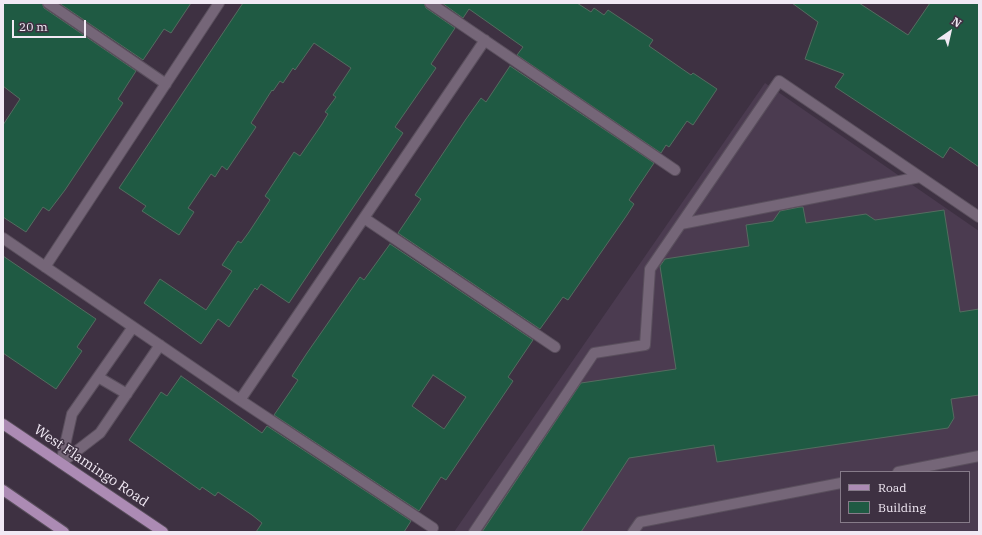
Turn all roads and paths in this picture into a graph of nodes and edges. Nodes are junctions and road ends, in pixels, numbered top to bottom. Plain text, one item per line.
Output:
1 (48, 3) edge
2 (219, 3) edge
3 (430, 3) edge
4 (485, 40) junction
5 (166, 84) junction
6 (675, 170) dead end
7 (920, 177) junction
8 (979, 217) edge
9 (364, 218) junction
10 (681, 224) junction
11 (3, 238) edge
12 (45, 267) junction
13 (133, 327) junction
14 (160, 345) junction
15 (555, 347) dead end
16 (98, 377) junction
17 (127, 394) junction
18 (240, 400) junction
19 (3, 424) edge
20 (979, 456) edge
21 (61, 463) junction
22 (903, 471) edge
23 (840, 483) edge
24 (3, 490) edge
25 (433, 528) dead end
26 (64, 532) edge
27 (162, 532) edge
28 (474, 532) edge
29 (633, 532) edge

1 - 5 street
2 - 5 street
3 - 4 street
4 - 6 street
4 - 9 street
5 - 12 street
7 - 8 street
7 - 10 street
7 - 10 street
9 - 15 street
9 - 18 street
10 - 28 street
11 - 12 street
12 - 13 street
13 - 14 street
13 - 16 street
14 - 17 street
14 - 18 street
16 - 17 street
16 - 21 street
17 - 21 street
18 - 25 street
19 - 21 main road, West Flamingo Road
20 - 22 street
21 - 27 main road, West Flamingo Road
23 - 29 street
24 - 26 main road

